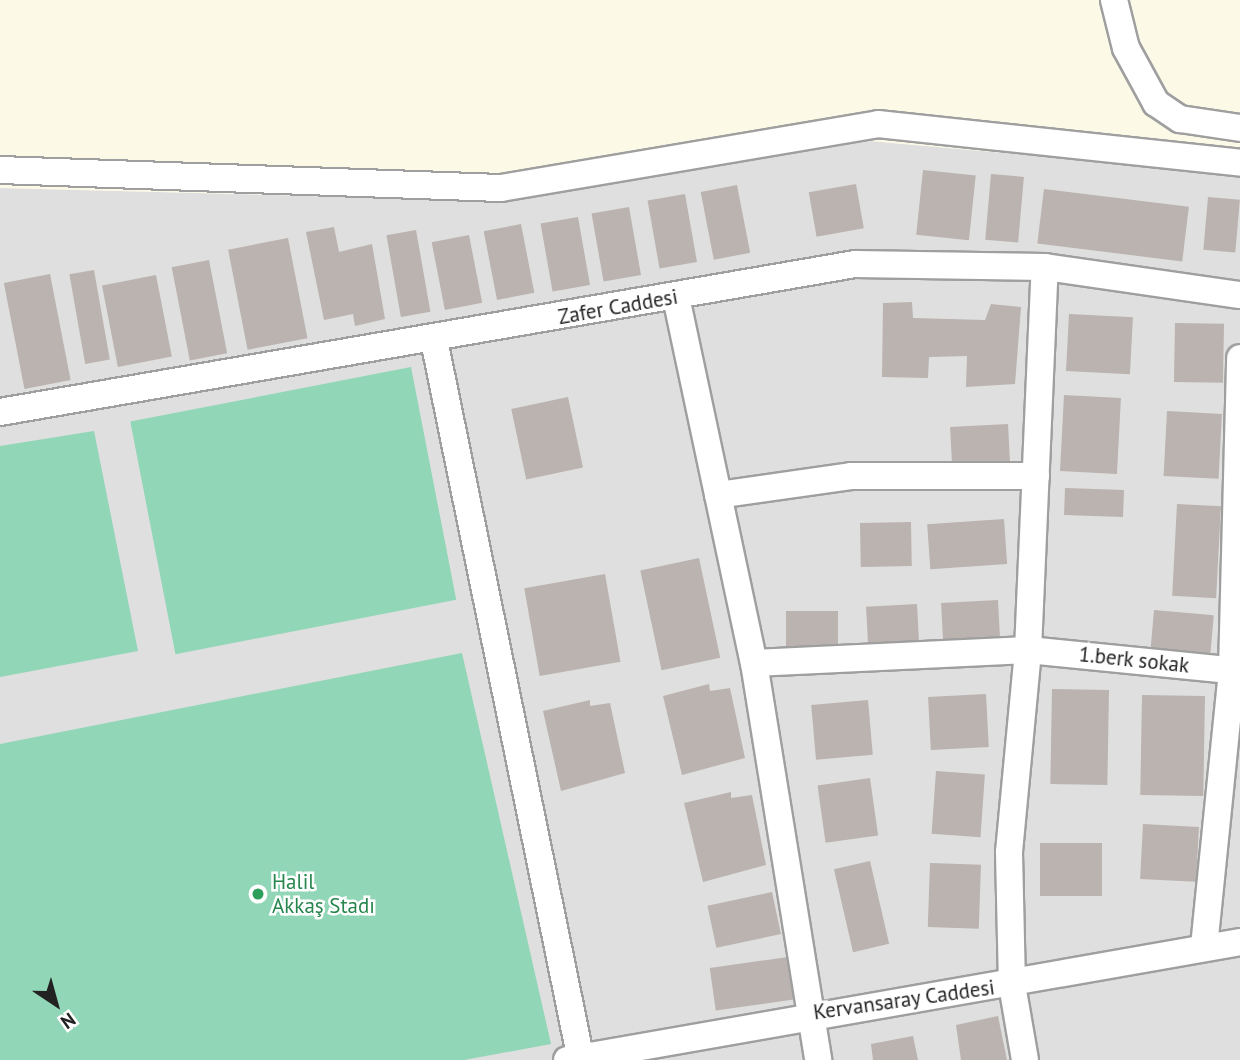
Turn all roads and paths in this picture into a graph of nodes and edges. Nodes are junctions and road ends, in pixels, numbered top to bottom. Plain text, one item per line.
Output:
1 (1114, 0) edge
2 (1240, 128) edge
3 (1240, 163) edge
4 (0, 170) edge
5 (1045, 267) junction
6 (1240, 295) edge
7 (676, 297) junction
8 (434, 340) junction
9 (1240, 358) edge
10 (0, 412) edge
11 (1036, 476) junction
12 (718, 495) junction
13 (1028, 650) junction
14 (754, 663) junction
15 (1236, 671) edge
16 (1240, 942) edge
17 (1204, 947) junction
18 (1012, 985) junction
19 (809, 1013) junction
20 (577, 1059) edge
21 (818, 1060) edge
22 (1025, 1060) edge

1 - 2 street
3 - 4 street
5 - 6 street, Zafer Caddesi
5 - 7 street, Zafer Caddesi
5 - 11 street
7 - 8 street, Zafer Caddesi
7 - 12 street
8 - 10 street, Zafer Caddesi
8 - 20 street
9 - 15 street
11 - 12 street
11 - 13 street
12 - 14 street
13 - 14 street, 1.berk sokak
13 - 15 street, 1.berk sokak
13 - 18 street
14 - 19 street
15 - 17 street
16 - 17 street, Kervansaray Caddesi
17 - 18 street, Kervansaray Caddesi
18 - 19 street, Kervansaray Caddesi
18 - 22 street
19 - 20 street, Kervansaray Caddesi
19 - 21 street

